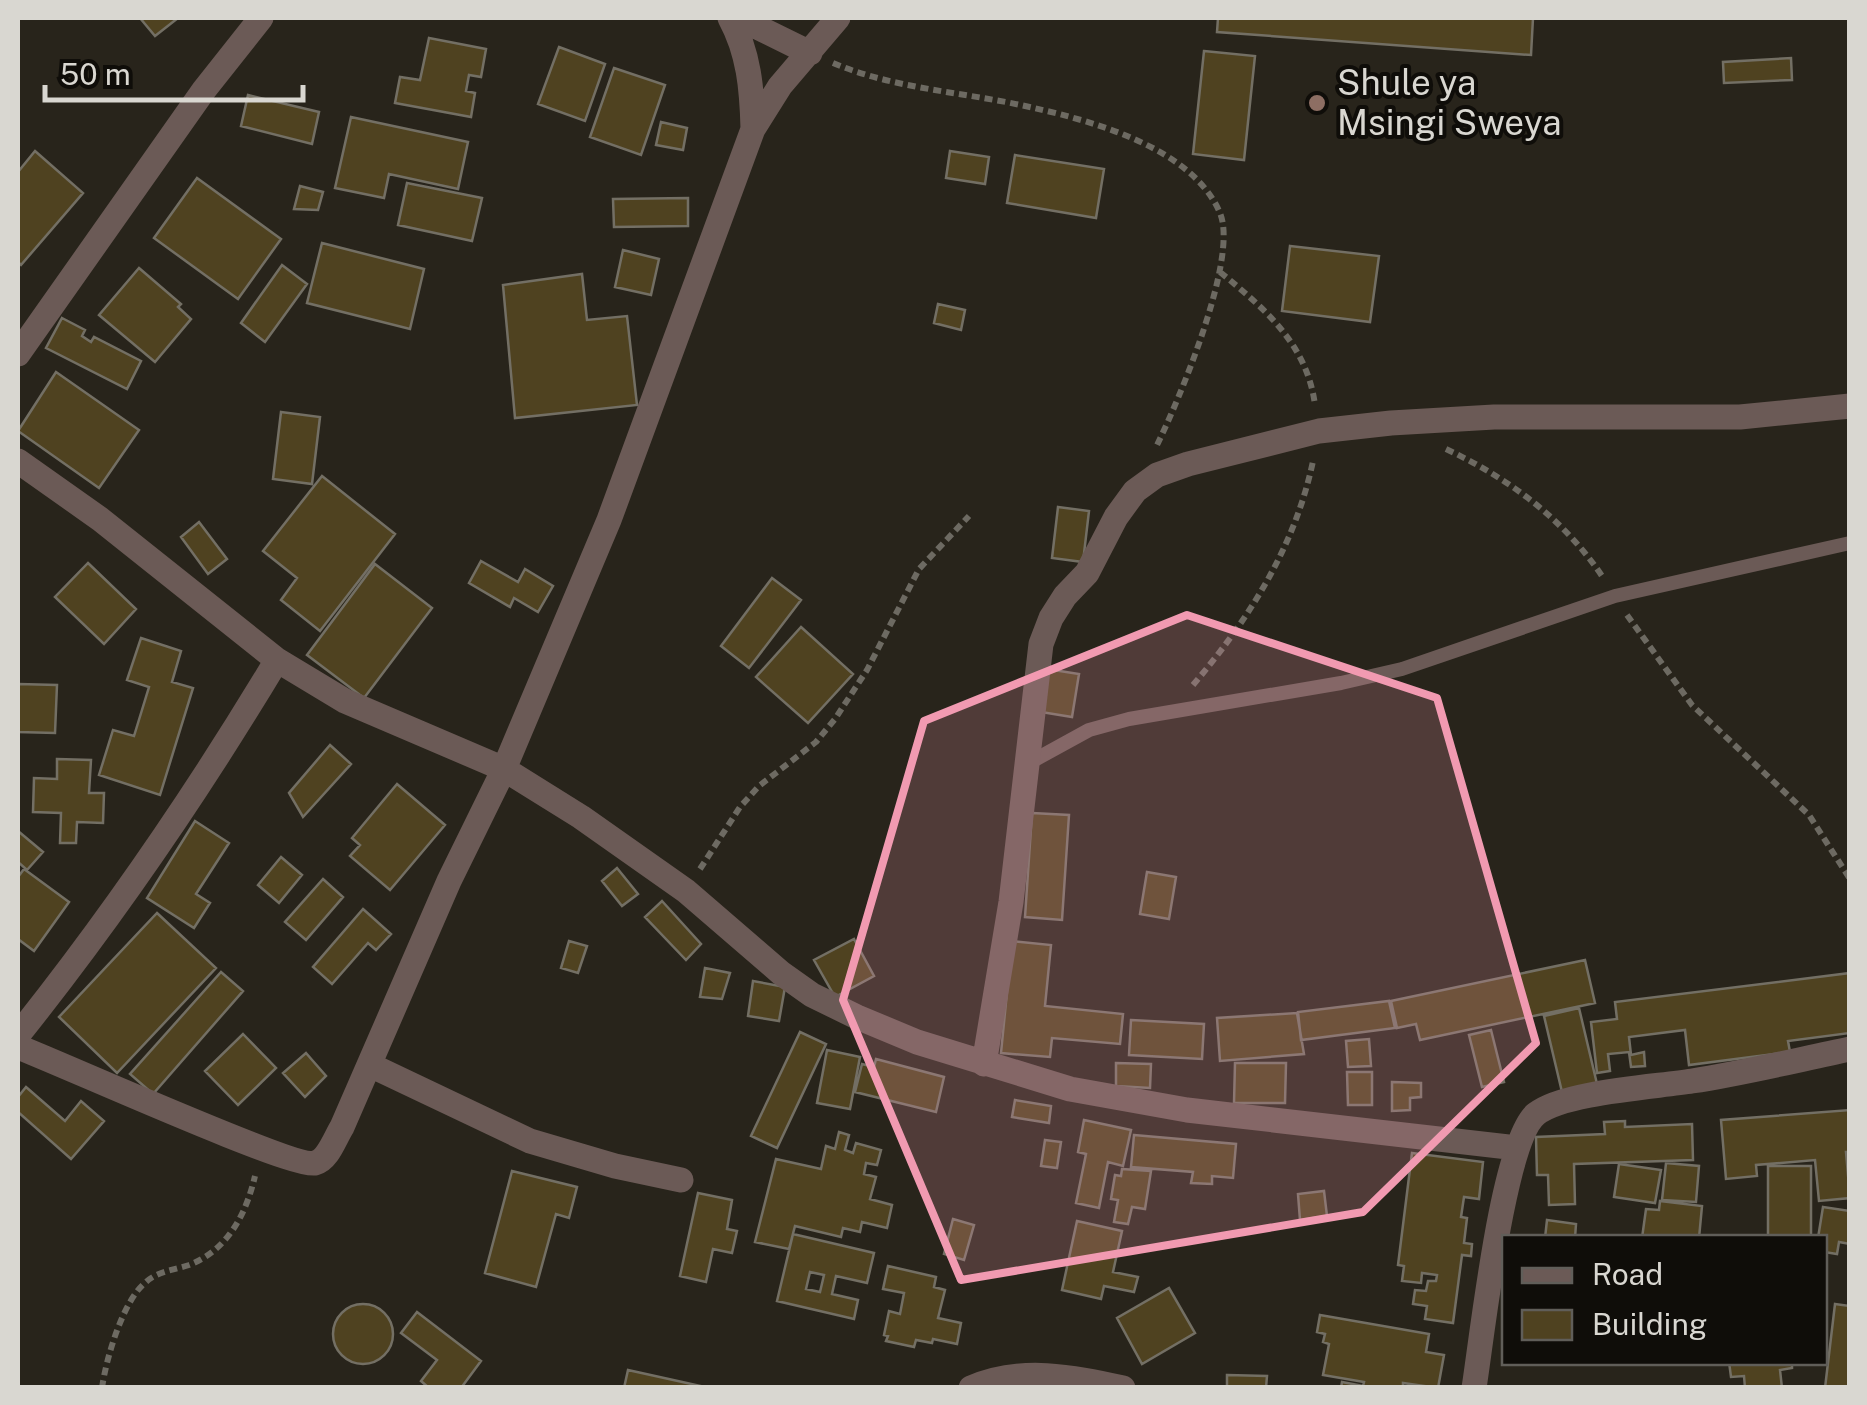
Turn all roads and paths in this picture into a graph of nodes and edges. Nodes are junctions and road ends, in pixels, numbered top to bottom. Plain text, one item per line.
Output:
1 (262, 18) edge
2 (730, 18) edge
3 (739, 18) edge
4 (838, 18) edge
5 (810, 53) junction
6 (753, 129) junction
7 (1220, 272) junction
8 (18, 354) edge
9 (1850, 406) edge
10 (1319, 431) junction
11 (1443, 448) dead end
12 (18, 461) edge
13 (1135, 491) junction
14 (969, 516) dead end
15 (1850, 543) edge
16 (1615, 596) junction
17 (276, 660) junction
18 (1172, 710) junction
19 (1029, 763) junction
20 (504, 769) junction
21 (1850, 880) edge
22 (686, 890) junction
23 (18, 1035) edge
24 (18, 1047) edge
25 (1850, 1050) edge
26 (370, 1064) junction
27 (984, 1064) junction
28 (1516, 1148) junction
29 (262, 1149) junction
30 (681, 1180) dead end
31 (102, 1388) edge
32 (970, 1388) edge
33 (1123, 1388) edge
34 (1474, 1388) edge

1 - 8 street
2 - 6 street
3 - 5 street
4 - 5 street
5 - 6 street
5 - 7 path
6 - 20 street
7 - 10 path
7 - 13 path
9 - 10 street
10 - 13 street
10 - 18 path
11 - 16 path
12 - 17 street
13 - 19 street
14 - 22 path
15 - 16 lane
16 - 18 lane
16 - 21 path
17 - 20 street
17 - 23 street
18 - 19 lane
19 - 27 street
20 - 22 street
20 - 26 street
22 - 27 street
24 - 29 street
25 - 28 street
26 - 29 street
26 - 30 street
27 - 28 street
28 - 34 street
29 - 31 path
32 - 33 street

